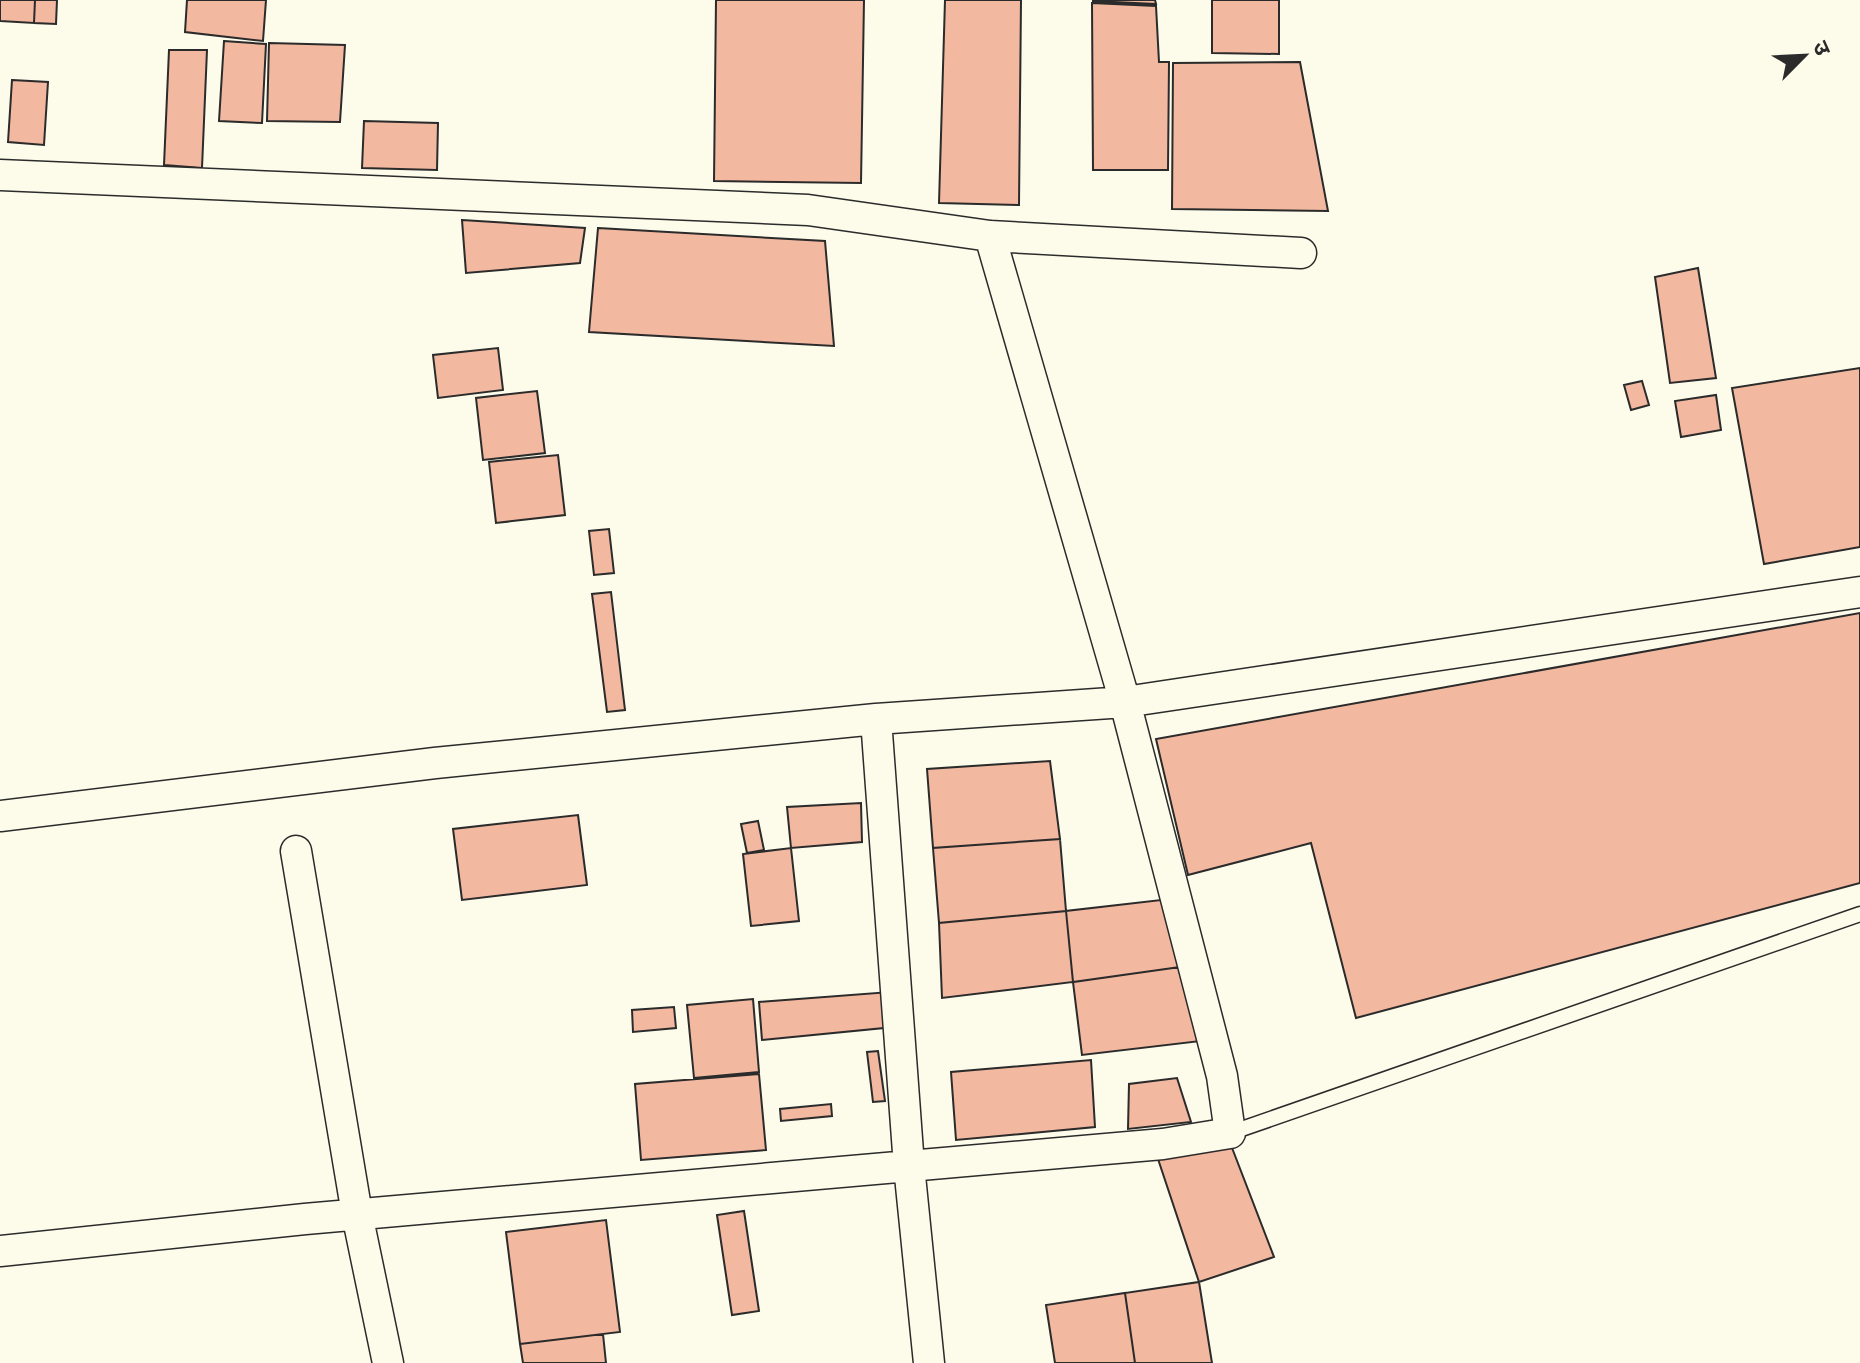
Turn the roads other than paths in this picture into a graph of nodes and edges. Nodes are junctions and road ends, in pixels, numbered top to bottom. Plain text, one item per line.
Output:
1 (0, 175) edge
2 (990, 236) junction
3 (1301, 253) dead end
4 (1860, 592) edge
5 (1125, 702) junction
6 (876, 719) junction
7 (0, 816) edge
8 (296, 851) dead end
9 (1860, 914) edge
10 (1230, 1133) junction
11 (909, 1166) junction
12 (357, 1214) junction
13 (0, 1251) edge
14 (388, 1363) edge
15 (929, 1363) edge

1 - 2 street
2 - 3 street
2 - 5 street
4 - 5 street
5 - 6 street
5 - 10 street
6 - 7 street
6 - 11 street
8 - 12 street
9 - 10 lane
10 - 11 street
11 - 12 street
11 - 15 street
12 - 13 street
12 - 14 street

